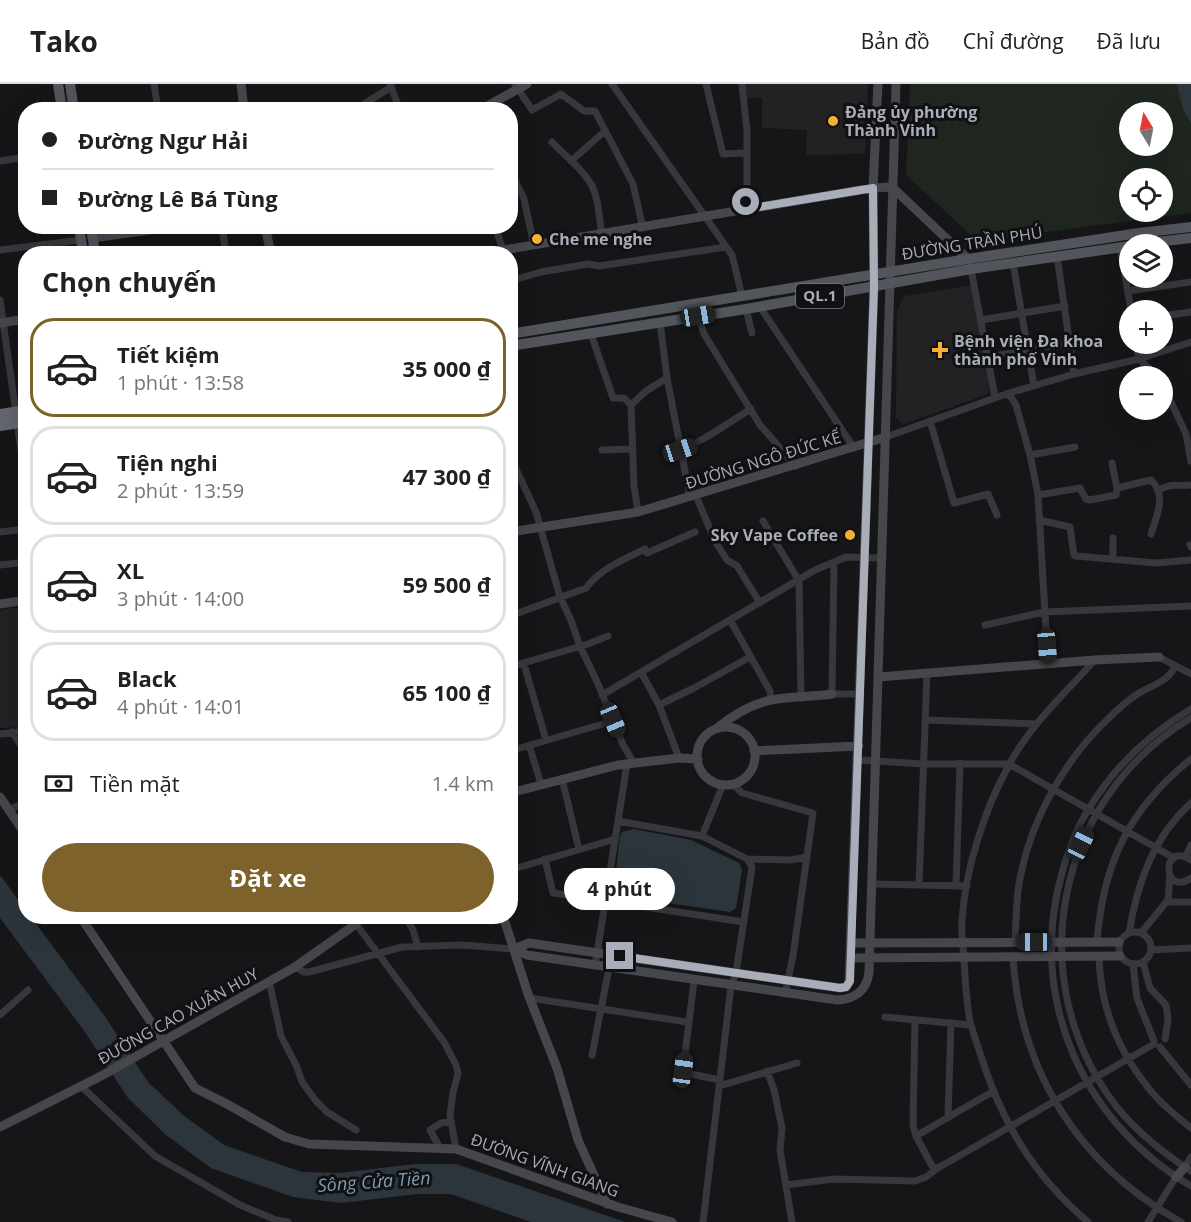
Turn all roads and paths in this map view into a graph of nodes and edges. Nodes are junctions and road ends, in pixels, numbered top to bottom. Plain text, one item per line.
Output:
1 (58, 84) edge
2 (70, 84) edge
3 (154, 84) edge
4 (240, 84) edge
5 (528, 84) edge
6 (612, 84) edge
7 (706, 84) edge
8 (742, 84) edge
9 (878, 84) edge
10 (896, 84) edge
11 (390, 86) edge
12 (516, 87) edge
13 (61, 102) edge
14 (73, 102) edge
15 (157, 102) edge
16 (243, 102) edge
17 (367, 102) edge
18 (397, 102) edge
19 (492, 102) edge
20 (605, 130) junction
21 (552, 142) dead end
22 (746, 153) junction
23 (18, 158) edge
24 (0, 161) edge
25 (571, 161) junction
26 (518, 186) edge
27 (892, 187) junction
28 (873, 188) junction
29 (747, 209) junction
30 (706, 217) junction
31 (1191, 227) edge
32 (643, 228) junction
33 (84, 234) edge
34 (89, 234) edge
35 (124, 234) edge
36 (1161, 234) edge
37 (602, 235) junction
38 (1191, 238) edge
39 (87, 239) junction
40 (1173, 240) edge
41 (1119, 243) edge
42 (534, 245) junction
43 (32, 246) edge
44 (85, 246) edge
45 (91, 246) edge
46 (1088, 246) junction
47 (726, 247) junction
48 (18, 248) edge
49 (518, 248) edge
50 (0, 250) edge
51 (1057, 256) junction
52 (1013, 263) junction
53 (969, 264) junction
54 (891, 272) junction
55 (874, 274) junction
56 (518, 278) edge
57 (1191, 282) edge
58 (891, 284) junction
59 (874, 287) junction
60 (1128, 288) edge
61 (1128, 291) junction
62 (742, 296) junction
63 (0, 300) edge
64 (1129, 300) edge
65 (1065, 306) junction
66 (674, 307) junction
67 (760, 307) junction
68 (747, 309) junction
69 (1191, 312) edge
70 (1022, 314) junction
71 (1173, 314) edge
72 (698, 316) junction
73 (18, 320) edge
74 (677, 320) junction
75 (981, 320) junction
76 (589, 321) junction
77 (660, 322) junction
78 (2, 323) edge
79 (518, 333) edge
80 (752, 333) dead end
81 (591, 334) junction
82 (1191, 342) edge
83 (1070, 343) junction
84 (518, 345) edge
85 (1028, 350) junction
86 (1138, 354) edge
87 (988, 357) junction
88 (1139, 359) junction
89 (1146, 366) edge
90 (1074, 374) junction
91 (667, 378) junction
92 (1034, 386) junction
93 (1006, 394) junction
94 (995, 398) junction
95 (18, 402) edge
96 (631, 405) junction
97 (1173, 406) edge
98 (751, 409) junction
99 (0, 415) edge
100 (18, 417) edge
101 (18, 418) edge
102 (930, 421) junction
103 (0, 425) edge
104 (886, 437) junction
105 (869, 443) junction
106 (1075, 447) dead end
107 (854, 448) junction
108 (632, 449) junction
109 (602, 450) dead end
110 (680, 450) junction
111 (1030, 455) junction
112 (1191, 461) edge
113 (1112, 464) dead end
114 (796, 466) junction
115 (518, 476) edge
116 (1191, 485) edge
117 (1117, 488) junction
118 (1159, 490) junction
119 (1038, 495) junction
120 (693, 496) junction
121 (638, 512) junction
122 (998, 514) dead end
123 (1039, 520) junction
124 (763, 521) dead end
125 (541, 527) junction
126 (18, 530) edge
127 (518, 531) edge
128 (0, 532) edge
129 (695, 532) dead end
130 (1151, 534) dead end
131 (1113, 538) dead end
132 (864, 557) junction
133 (883, 558) junction
134 (1113, 559) junction
135 (1191, 560) edge
136 (834, 562) junction
137 (18, 563) edge
138 (0, 565) edge
139 (799, 580) junction
140 (560, 597) junction
141 (18, 601) edge
142 (0, 603) edge
143 (760, 603) junction
144 (1191, 606) edge
145 (1044, 612) junction
146 (518, 613) edge
147 (730, 620) junction
148 (985, 624) dead end
149 (608, 636) dead end
150 (579, 646) junction
151 (750, 657) junction
152 (1158, 657) joint
153 (1095, 660) junction
154 (524, 664) junction
155 (1048, 664) junction
156 (518, 665) edge
157 (1175, 666) junction
158 (641, 672) junction
159 (927, 673) junction
160 (1191, 674) edge
161 (878, 677) junction
162 (832, 694) junction
163 (861, 694) junction
164 (602, 695) junction
165 (801, 698) junction
166 (771, 700) junction
167 (659, 705) junction
168 (1191, 709) edge
169 (1191, 718) edge
170 (613, 720) junction
171 (925, 720) junction
172 (1036, 724) junction
173 (715, 730) junction
174 (12, 732) junction
175 (18, 732) edge
176 (0, 734) edge
177 (546, 740) junction
178 (18, 741) edge
179 (529, 745) junction
180 (859, 746) junction
181 (518, 748) edge
182 (754, 751) junction
183 (679, 758) junction
184 (698, 759) junction
185 (1191, 759) edge
186 (858, 760) junction
187 (876, 761) junction
188 (630, 763) junction
189 (960, 763) junction
190 (924, 764) junction
191 (1009, 764) junction
192 (562, 779) junction
193 (541, 784) junction
194 (728, 784) junction
195 (1053, 790) junction
196 (518, 791) edge
197 (0, 797) edge
198 (1191, 803) edge
199 (18, 806) edge
200 (9, 810) junction
201 (1088, 810) junction
202 (1096, 814) junction
203 (618, 821) junction
204 (18, 823) edge
205 (1126, 832) junction
206 (702, 836) junction
207 (615, 838) junction
208 (1191, 845) edge
209 (579, 849) junction
210 (1155, 849) junction
211 (807, 856) junction
212 (545, 858) junction
213 (1174, 858) junction
214 (1188, 858) edge
215 (747, 859) junction
216 (518, 867) edge
217 (1170, 875) junction
218 (1191, 878) edge
219 (872, 884) junction
220 (920, 885) junction
221 (956, 886) junction
222 (967, 886) junction
223 (605, 901) junction
224 (1167, 902) junction
225 (1191, 902) edge
226 (744, 922) junction
227 (85, 924) edge
228 (352, 924) edge
229 (359, 924) edge
230 (409, 924) edge
231 (506, 924) edge
232 (1129, 933) junction
233 (1141, 933) junction
234 (852, 942) junction
235 (870, 942) junction
236 (962, 942) junction
237 (1015, 942) junction
238 (1057, 942) junction
239 (1097, 942) junction
240 (1119, 942) junction
241 (418, 947) junction
242 (1191, 948) edge
243 (514, 949) junction
244 (1151, 950) junction
245 (597, 952) junction
246 (377, 953) junction
247 (1057, 956) junction
248 (1099, 956) junction
249 (1120, 956) junction
250 (964, 957) junction
251 (1013, 957) junction
252 (852, 958) junction
253 (869, 958) junction
254 (1143, 962) junction
255 (1133, 964) junction
256 (595, 966) junction
257 (295, 967) junction
258 (609, 968) junction
259 (736, 973) junction
260 (788, 980) junction
261 (269, 981) junction
262 (694, 981) junction
263 (731, 986) junction
264 (28, 990) dead end
265 (785, 994) junction
266 (530, 998) junction
267 (600, 1009) junction
268 (0, 1015) edge
269 (885, 1017) dead end
270 (915, 1020) junction
271 (687, 1022) junction
272 (951, 1023) junction
273 (971, 1024) junction
274 (1165, 1039) dead end
275 (164, 1040) junction
276 (1160, 1047) dead end
277 (592, 1055) dead end
278 (1128, 1060) junction
279 (797, 1062) dead end
280 (767, 1071) junction
281 (1098, 1078) junction
282 (719, 1083) junction
283 (1088, 1083) junction
284 (1191, 1085) edge
285 (82, 1087) junction
286 (992, 1092) junction
287 (1054, 1102) junction
288 (948, 1117) junction
289 (450, 1122) junction
290 (0, 1127) edge
291 (1009, 1127) junction
292 (1191, 1128) edge
293 (356, 1130) dead end
294 (916, 1136) junction
295 (440, 1148) junction
296 (456, 1149) junction
297 (1191, 1157) edge
298 (938, 1168) junction
299 (1188, 1169) edge
300 (1176, 1177) junction
301 (786, 1185) junction
302 (1191, 1186) edge
303 (607, 1204) junction
304 (1157, 1208) junction
305 (288, 1222) edge
306 (672, 1222) edge
307 (703, 1222) edge
308 (792, 1222) edge
309 (1088, 1222) edge
310 (1148, 1222) edge
311 (1182, 1222) edge

1 - 13 main road
2 - 14 main road
3 - 15 street
4 - 16 street
5 - 12 street
6 - 30 street
7 - 22 street
8 - 22 street
9 - 28 street
10 - 27 street
11 - 17 street
11 - 18 street
12 - 19 street
12 - 20 street
20 - 25 street
20 - 32 street
21 - 25 street
22 - 29 street
23 - 24 street
25 - 37 street
26 - 42 street
27 - 28 street
27 - 53 street
27 - 54 street
28 - 29 street
28 - 55 street
29 - 30 street
30 - 32 street
30 - 47 street
31 - 36 main road, ĐƯỜNG TRẦN PHÚ / QL.1
32 - 37 street
33 - 39 main road
34 - 39 main road
35 - 39 street
37 - 42 street
38 - 40 main road
39 - 43 street
39 - 44 main road
39 - 45 main road
41 - 46 main road, ĐƯỜNG TRẦN PHÚ / QL.1
42 - 49 street
46 - 51 main road, ĐƯỜNG TRẦN PHÚ / QL.1
46 - 53 main road, ĐƯỜNG TRẦN PHÚ / QL.1
47 - 56 street
47 - 62 street
48 - 50 street
51 - 52 main road, ĐƯỜNG TRẦN PHÚ / QL.1
51 - 65 street
52 - 53 main road, ĐƯỜNG TRẦN PHÚ / QL.1
52 - 70 street
53 - 54 main road, ĐƯỜNG TRẦN PHÚ / QL.1
53 - 58 main road, ĐƯỜNG TRẦN PHÚ / QL.1
53 - 75 street
54 - 55 main road, ĐƯỜNG TRẦN PHÚ / QL.1
54 - 58 street
55 - 59 street
55 - 62 main road, ĐƯỜNG TRẦN PHÚ / QL.1
57 - 61 street
58 - 59 main road, ĐƯỜNG TRẦN PHÚ / QL.1
58 - 104 street
59 - 67 main road, ĐƯỜNG TRẦN PHÚ / QL.1
59 - 105 street
60 - 61 street
61 - 64 street
62 - 66 main road, ĐƯỜNG TRẦN PHÚ / QL.1
63 - 78 street
65 - 70 street
65 - 83 street
66 - 74 main road
66 - 76 main road, ĐƯỜNG TRẦN PHÚ / QL.1
67 - 68 main road, ĐƯỜNG TRẦN PHÚ / QL.1
67 - 107 street
68 - 72 main road, ĐƯỜNG TRẦN PHÚ / QL.1
68 - 80 street
69 - 71 street
70 - 75 street
70 - 85 street
72 - 74 main road, ĐƯỜNG TRẦN PHÚ / QL.1
72 - 98 street
73 - 78 street
74 - 77 main road, ĐƯỜNG TRẦN PHÚ / QL.1
75 - 87 street
76 - 79 main road, ĐƯỜNG TRẦN PHÚ / QL.1
76 - 81 main road
77 - 81 main road, ĐƯỜNG TRẦN PHÚ / QL.1
77 - 91 street
78 - 95 street
81 - 84 main road, ĐƯỜNG TRẦN PHÚ / QL.1
81 - 96 street
82 - 88 street, ĐƯỜNG NGÔ ĐỨC KẾ
83 - 85 street
83 - 90 street
85 - 87 street
85 - 92 street
86 - 88 street
87 - 94 street
88 - 89 street
88 - 90 street, ĐƯỜNG NGÔ ĐỨC KẾ
90 - 92 street, ĐƯỜNG NGÔ ĐỨC KẾ
91 - 96 street
91 - 110 street
92 - 93 street, ĐƯỜNG NGÔ ĐỨC KẾ
93 - 94 street, ĐƯỜNG NGÔ ĐỨC KẾ
93 - 111 street
94 - 102 street, ĐƯỜNG NGÔ ĐỨC KẾ
96 - 108 street
97 - 112 street
98 - 110 street
98 - 114 street
99 - 100 highway
101 - 103 highway
102 - 104 street, ĐƯỜNG NGÔ ĐỨC KẾ
102 - 122 street
104 - 105 street, ĐƯỜNG NGÔ ĐỨC KẾ
104 - 133 street
105 - 107 street, ĐƯỜNG NGÔ ĐỨC KẾ
105 - 132 street
106 - 111 street
107 - 114 street, ĐƯỜNG NGÔ ĐỨC KẾ
108 - 109 street
108 - 121 street
110 - 120 street
111 - 119 street
113 - 117 street
114 - 120 street, ĐƯỜNG NGÔ ĐỨC KẾ
115 - 125 street
116 - 118 street
117 - 118 street
117 - 119 street
118 - 130 street
119 - 123 street
120 - 121 street, ĐƯỜNG NGÔ ĐỨC KẾ
120 - 143 street
121 - 125 street, ĐƯỜNG NGÔ ĐỨC KẾ
123 - 134 street
123 - 145 street
124 - 139 street
125 - 127 street, ĐƯỜNG NGÔ ĐỨC KẾ
125 - 140 street
126 - 128 street
129 - 140 street
131 - 134 street
132 - 133 street
132 - 136 street
132 - 163 street
133 - 161 street
134 - 135 street
136 - 139 street
136 - 162 street
137 - 138 street
139 - 143 street
139 - 165 street
140 - 146 street
140 - 150 street
141 - 142 street
143 - 147 street
144 - 145 street
145 - 148 street
145 - 155 street
147 - 151 street
147 - 158 street
149 - 150 street
150 - 154 street
150 - 164 street
151 - 166 street
151 - 167 street
152 - 153 street
152 - 157 street
153 - 155 street
153 - 172 street
154 - 156 street
154 - 177 street
155 - 159 street
157 - 160 street
157 - 195 street
158 - 164 street
158 - 167 street
159 - 161 street
159 - 171 street
161 - 187 street
162 - 163 street
162 - 165 street
163 - 180 street
164 - 170 street
165 - 166 street
166 - 173 street
167 - 183 street
168 - 201 street
169 - 202 street
170 - 177 street
170 - 188 street
171 - 172 street
171 - 190 street
172 - 191 street
173 - 182 street
173 - 184 street
174 - 175 street
174 - 176 street
174 - 178 street
177 - 179 street
179 - 181 street
179 - 193 street
180 - 182 street
180 - 186 street
182 - 194 street
183 - 184 street
183 - 188 street
184 - 194 street
185 - 205 street
186 - 187 street
186 - 234 street
187 - 190 street
187 - 219 street
188 - 192 street
188 - 203 street
189 - 190 street
189 - 191 street
189 - 221 street
190 - 220 street
191 - 195 street
191 - 222 street
192 - 193 street
192 - 209 street
193 - 196 street
194 - 206 street
194 - 211 street
195 - 201 street
195 - 237 street
197 - 200 street
198 - 210 street
199 - 200 street
200 - 204 street
201 - 202 street
201 - 238 street
202 - 205 street
202 - 238 street
203 - 206 street
203 - 207 street
205 - 210 street
205 - 239 street
206 - 215 street
207 - 209 street
207 - 223 street
208 - 214 street
209 - 212 street
210 - 213 street
210 - 232 street
211 - 215 street
211 - 260 street
212 - 216 street
212 - 223 street
213 - 214 street
213 - 217 street
215 - 226 street
217 - 218 street
217 - 224 street
219 - 220 street
219 - 235 street
220 - 221 street
221 - 222 street
222 - 236 street
223 - 226 street
223 - 245 street
224 - 225 street
224 - 233 street
226 - 259 street
227 - 275 street, ĐƯỜNG VĨNH GIANG
228 - 257 street, ĐƯỜNG CAO XUÂN HUY
229 - 246 street
230 - 241 street
231 - 243 street
232 - 233 street
232 - 240 street
233 - 244 street
234 - 235 street
234 - 252 street
235 - 236 street
235 - 253 street
236 - 237 street
236 - 250 street
237 - 238 street
238 - 239 street
238 - 247 street
239 - 240 street
240 - 249 street
241 - 243 street
241 - 246 street
242 - 244 street
243 - 245 street
243 - 256 street
243 - 266 street
244 - 254 street
245 - 256 street
245 - 259 street
246 - 257 street
246 - 289 street
247 - 248 street
247 - 251 street
247 - 281 street
247 - 283 street
248 - 249 street
248 - 278 street
249 - 255 street
250 - 251 street
250 - 253 street
250 - 273 street
251 - 287 street
252 - 253 street
252 - 260 street
253 - 265 street
254 - 255 street
254 - 274 street
255 - 278 street
256 - 258 street
257 - 261 street, ĐƯỜNG CAO XUÂN HUY
258 - 262 street
258 - 267 street
259 - 260 street
259 - 263 street
260 - 265 street
261 - 275 street, ĐƯỜNG CAO XUÂN HUY
261 - 293 street
262 - 263 street
262 - 271 street
263 - 265 street
263 - 282 street
264 - 268 street
266 - 267 street
266 - 303 street
267 - 271 street
267 - 277 street
269 - 270 street
270 - 272 street
270 - 294 street
271 - 282 street
272 - 273 street
272 - 288 street
273 - 286 street
275 - 285 street, ĐƯỜNG CAO XUÂN HUY
275 - 295 street, ĐƯỜNG VĨNH GIANG
276 - 284 street
278 - 281 street
278 - 292 street
279 - 280 street
280 - 282 street
280 - 301 street
281 - 283 street
281 - 299 street
282 - 307 street
283 - 287 street
283 - 300 street
285 - 290 street, ĐƯỜNG CAO XUÂN HUY
285 - 305 street
286 - 288 street
286 - 291 street
287 - 291 street
287 - 304 street
288 - 294 street
289 - 295 street
289 - 296 street
291 - 298 street
291 - 309 street
294 - 298 street
295 - 296 street, ĐƯỜNG VĨNH GIANG
296 - 303 street, ĐƯỜNG VĨNH GIANG
297 - 299 street
298 - 301 street
299 - 300 street
300 - 302 street
300 - 304 street
301 - 308 street
303 - 306 street, ĐƯỜNG VĨNH GIANG
304 - 310 street
304 - 311 street

